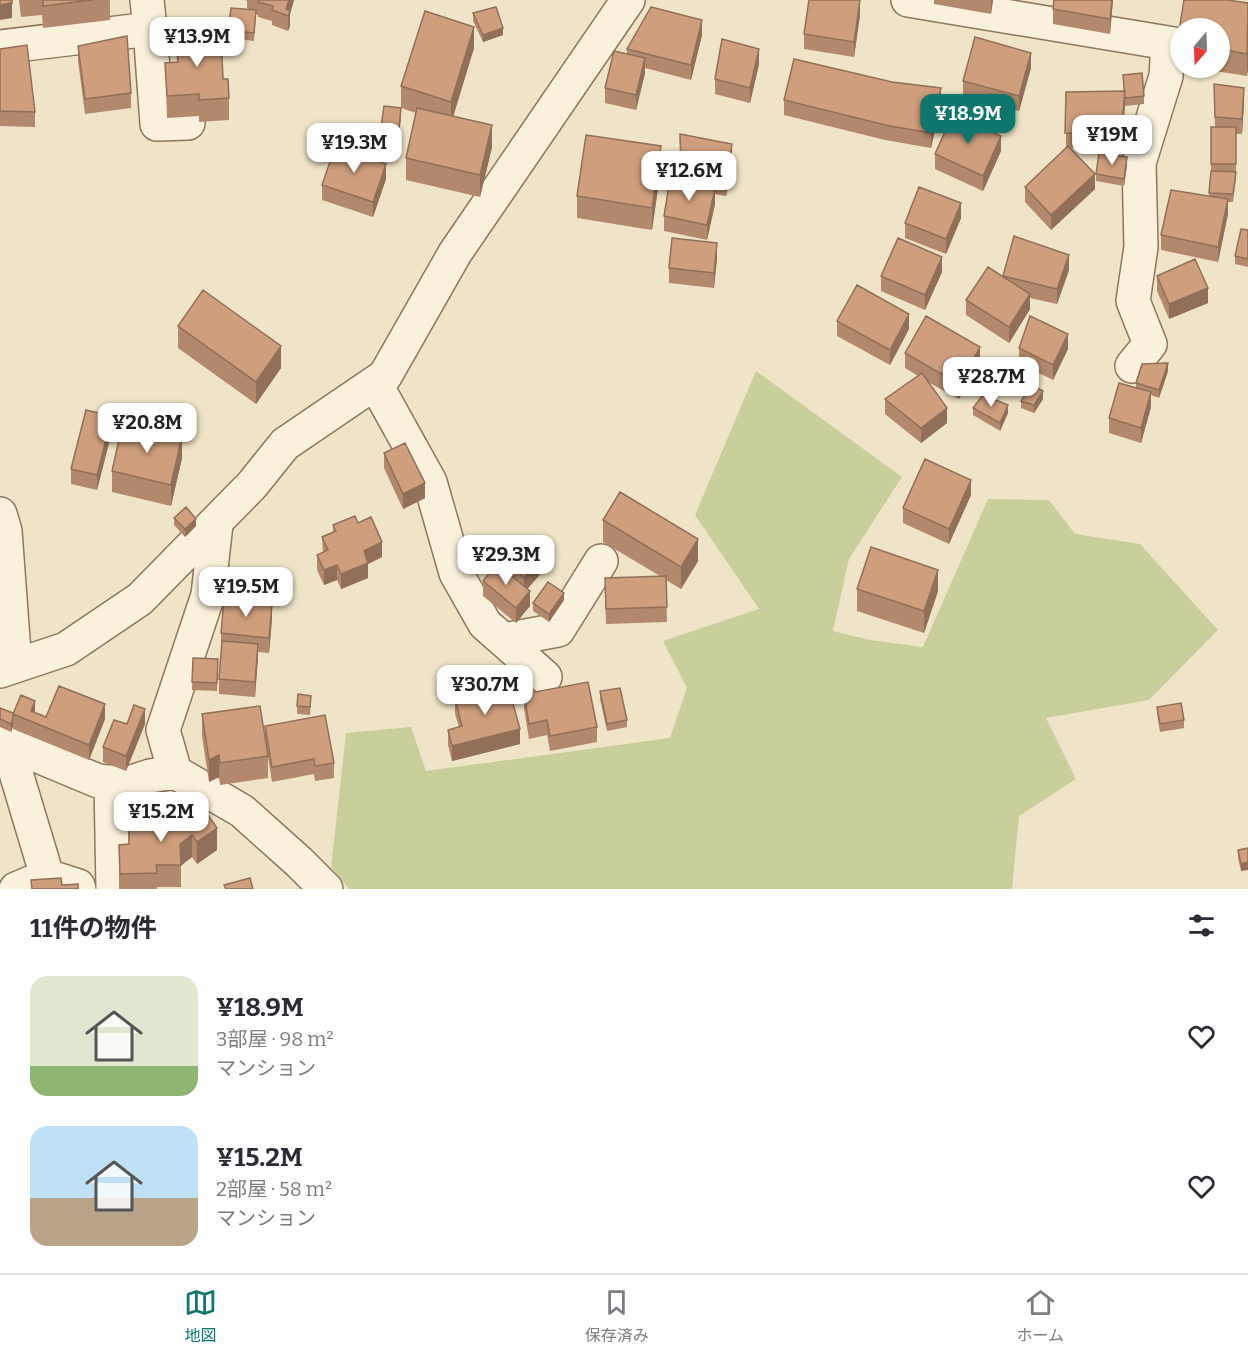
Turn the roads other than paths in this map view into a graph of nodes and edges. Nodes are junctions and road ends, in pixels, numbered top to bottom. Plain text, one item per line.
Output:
1 (628, 0) edge
2 (908, 0) edge
3 (149, 14) edge
4 (1170, 43) edge
5 (0, 47) edge
6 (1170, 60) edge
7 (189, 123) dead end
8 (1132, 366) dead end
9 (375, 383) junction
10 (0, 514) edge
11 (216, 524) junction
12 (601, 561) dead end
13 (504, 640) junction
14 (8, 668) edge
15 (544, 677) dead end
16 (4, 741) edge
17 (175, 772) junction
18 (111, 782) junction
19 (47, 876) junction
20 (16, 889) edge
21 (80, 889) edge
22 (113, 889) edge
23 (326, 889) edge

1 - 9 street
2 - 4 street
3 - 5 street
3 - 7 street
6 - 8 street
9 - 11 street
9 - 13 street
10 - 14 street
11 - 14 street
11 - 17 street
12 - 13 street
13 - 15 street
16 - 18 street
16 - 19 street
17 - 18 street
17 - 23 street
18 - 22 street
19 - 20 street
19 - 21 street

